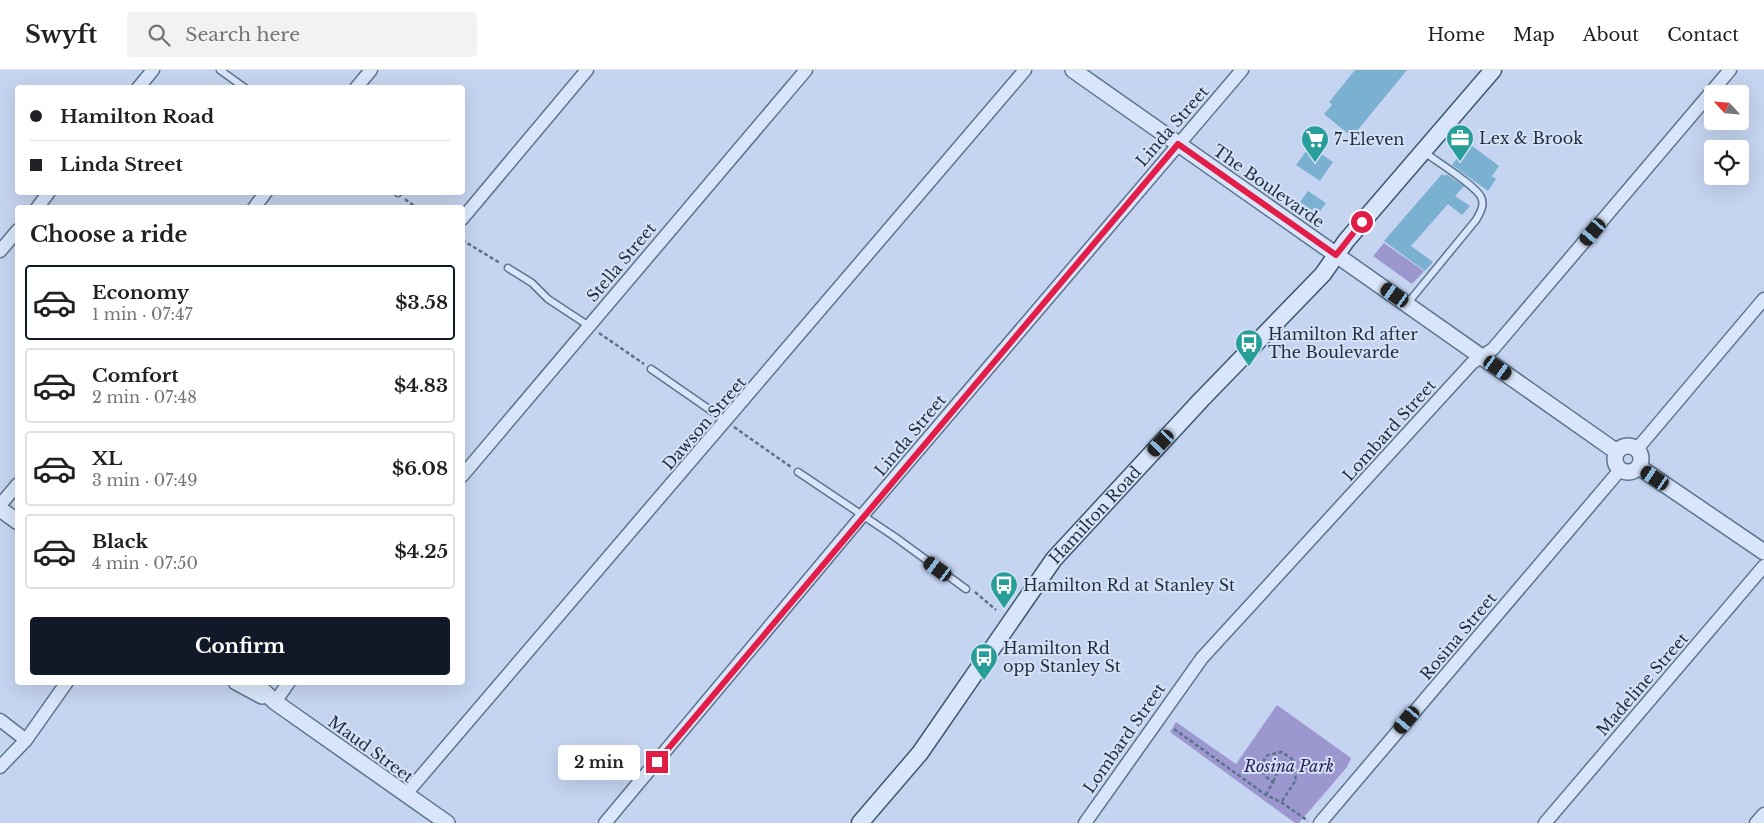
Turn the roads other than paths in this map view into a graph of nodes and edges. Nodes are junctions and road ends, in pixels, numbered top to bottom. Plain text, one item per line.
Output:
1 (153, 70) edge
2 (220, 70) edge
3 (371, 70) edge
4 (587, 70) edge
5 (806, 70) edge
6 (1025, 70) edge
7 (1073, 70) edge
8 (1242, 70) edge
9 (1493, 70) edge
10 (1730, 70) edge
11 (140, 85) edge
12 (241, 85) edge
13 (358, 85) edge
14 (1178, 144) junction
15 (1424, 152) junction
16 (465, 215) edge
17 (15, 234) edge
18 (0, 251) edge
19 (1336, 255) junction
20 (508, 268) road end
21 (1764, 298) edge
22 (1407, 304) junction
23 (589, 326) junction
24 (1483, 357) junction
25 (651, 369) road end
26 (727, 422) junction
27 (1637, 449) junction
28 (1617, 452) junction
29 (1639, 467) junction
30 (1620, 470) junction
31 (465, 472) edge
32 (798, 472) road end
33 (15, 487) edge
34 (0, 504) edge
35 (0, 509) edge
36 (862, 516) junction
37 (15, 520) edge
38 (1764, 552) edge
39 (1764, 566) edge
40 (966, 589) road end
41 (64, 685) edge
42 (242, 685) edge
43 (257, 685) edge
44 (287, 685) edge
45 (275, 702) junction
46 (0, 720) edge
47 (26, 740) junction
48 (0, 767) edge
49 (405, 795) junction
50 (1764, 814) edge
51 (447, 823) edge
52 (606, 823) edge
53 (860, 823) edge
54 (1085, 823) edge
55 (1320, 823) edge
56 (1545, 823) edge
57 (1756, 823) edge

1 - 11 street
2 - 12 lane
3 - 13 street
4 - 16 street
5 - 23 street, Stella Street
6 - 26 street, Dawson Street
7 - 14 street, The Boulevarde
8 - 14 street, Linda Street
9 - 15 main road, Hamilton Road
10 - 24 street, Lombard Street
14 - 19 street, The Boulevarde
14 - 36 street, Linda Street
15 - 19 main road, Hamilton Road
15 - 22 lane
17 - 18 street
19 - 22 street, The Boulevarde
19 - 53 main road, Hamilton Road
20 - 23 lane
21 - 27 street
22 - 24 street, The Boulevarde
23 - 31 street, Stella Street
24 - 28 street, The Boulevarde
24 - 54 street, Lombard Street
25 - 26 lane
26 - 49 street, Dawson Street
27 - 28 street
27 - 29 street
28 - 30 street
29 - 30 street
29 - 38 street
30 - 55 street, Rosina Street
32 - 36 lane
33 - 34 street
35 - 37 street
36 - 40 lane
36 - 52 street, Linda Street
39 - 56 street, Madeline Street
41 - 47 street
42 - 45 street, Maud Street
43 - 45 street, Maud Street
44 - 45 street
45 - 49 street, Maud Street
46 - 47 street
47 - 48 street
49 - 51 street, Maud Street
50 - 57 street

